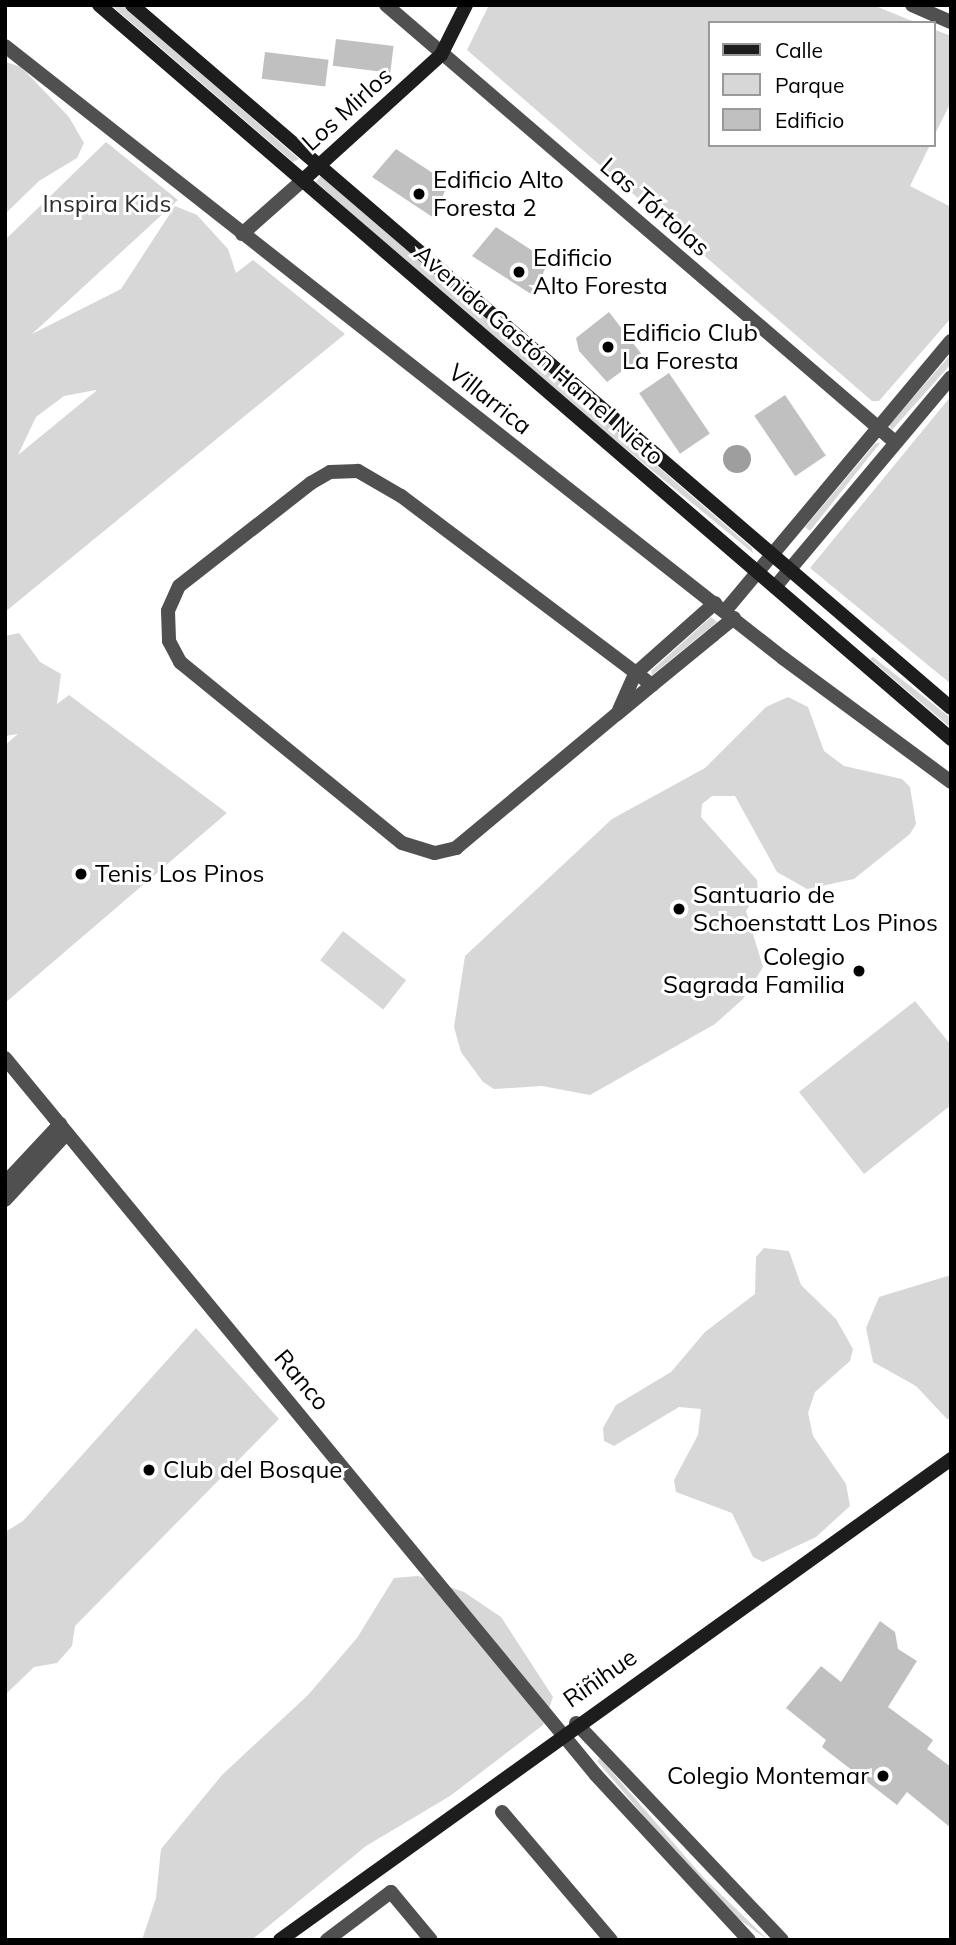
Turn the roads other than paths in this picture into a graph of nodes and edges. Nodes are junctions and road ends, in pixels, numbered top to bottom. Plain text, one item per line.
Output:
1 (99, 5) edge
2 (132, 5) edge
3 (386, 5) edge
4 (466, 5) edge
5 (912, 5) edge
6 (951, 22) edge
7 (5, 46) edge
8 (441, 55) junction
9 (319, 165) junction
10 (303, 180) junction
11 (242, 234) junction
12 (951, 341) edge
13 (951, 377) edge
14 (877, 427) junction
15 (895, 442) junction
16 (771, 555) junction
17 (789, 570) junction
18 (757, 572) junction
19 (775, 587) junction
20 (724, 611) junction
21 (635, 674) junction
22 (652, 685) junction
23 (951, 708) edge
24 (617, 714) junction
25 (951, 739) edge
26 (951, 782) edge
27 (5, 1058) edge
28 (64, 1128) junction
29 (5, 1183) edge
30 (5, 1200) edge
31 (951, 1460) edge
32 (570, 1727) junction
33 (502, 1812) dead end
34 (428, 1939) edge
35 (746, 1939) edge
36 (280, 1940) edge
37 (327, 1940) edge
38 (611, 1940) edge
39 (782, 1940) edge

1 - 10 main road, Avenida Gastón Hamel Nieto
2 - 9 main road, Avenida Gastón Hamel Nieto
3 - 8 street, Las Tórtolas
4 - 8 main road, Los Mirlos
5 - 6 street
7 - 11 street, Villarrica
8 - 9 main road, Los Mirlos
8 - 14 street, Las Tórtolas
9 - 10 main road, Los Mirlos
9 - 16 main road, Avenida Gastón Hamel Nieto
10 - 11 street, Los Mirlos
10 - 18 main road, Avenida Gastón Hamel Nieto
11 - 20 street, Villarrica
12 - 14 street
13 - 15 street
14 - 15 street, Las Tórtolas
14 - 16 street
15 - 17 street
16 - 17 main road, Avenida Gastón Hamel Nieto
16 - 18 street
17 - 19 street
17 - 23 main road, Avenida Gastón Hamel Nieto
18 - 19 main road, Avenida Gastón Hamel Nieto
18 - 20 street
19 - 25 main road, Avenida Gastón Hamel Nieto
20 - 21 street
20 - 22 street
20 - 26 street, Villarrica
21 - 22 street
21 - 24 street
21 - 24 street
22 - 24 street
27 - 28 street, Ranco
28 - 29 street
28 - 30 street
28 - 32 street, Ranco
31 - 32 main road, Riñihue
32 - 35 street
32 - 36 main road, Riñihue
32 - 39 street
33 - 38 street
34 - 37 street

